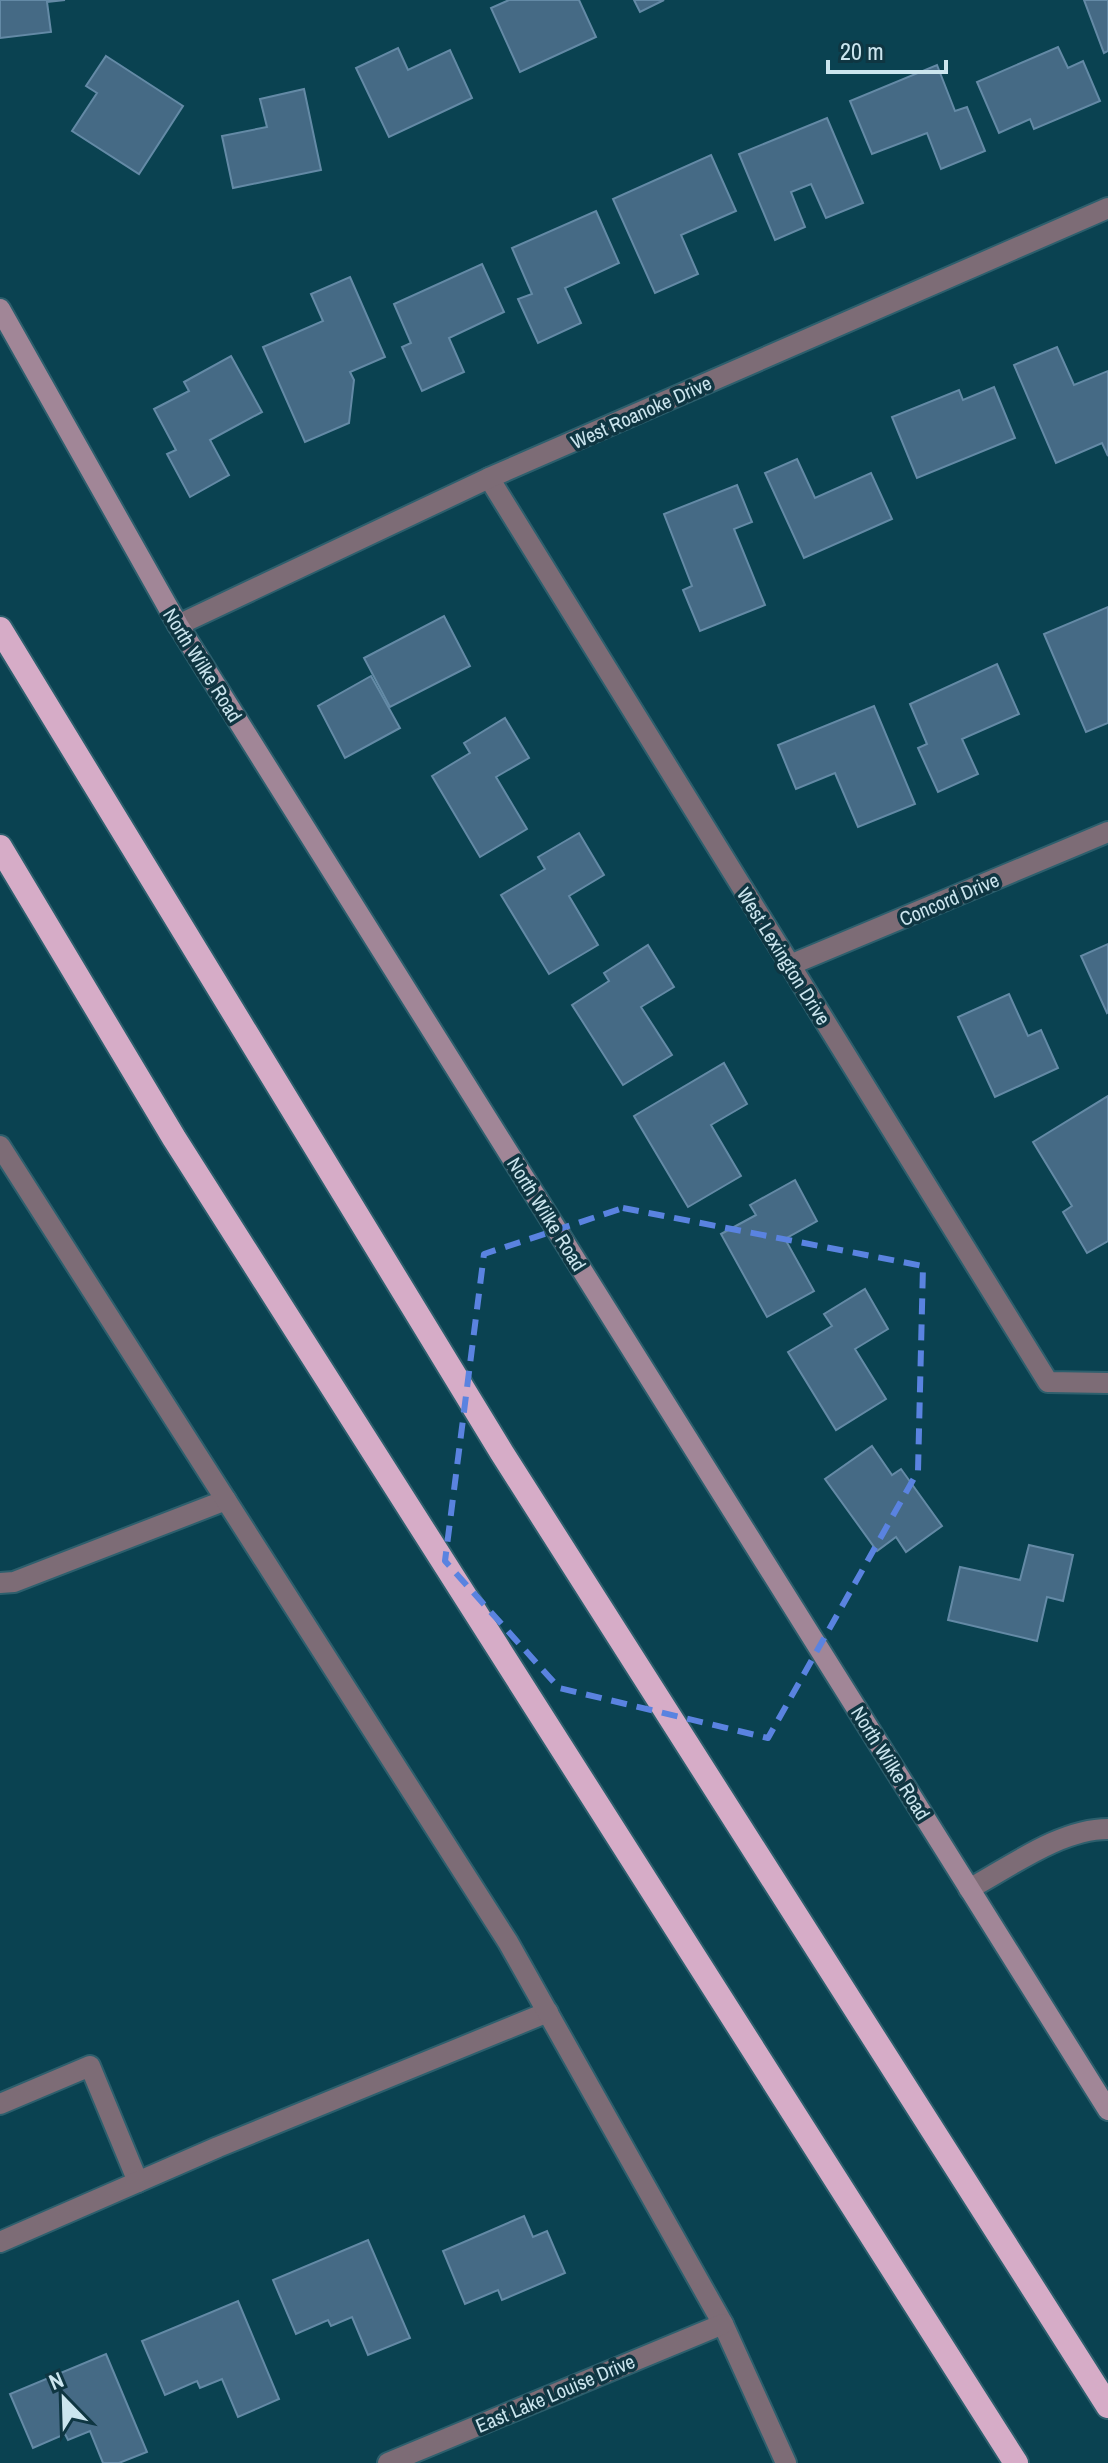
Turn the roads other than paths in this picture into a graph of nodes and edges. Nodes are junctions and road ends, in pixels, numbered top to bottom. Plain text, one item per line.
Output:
1 (1108, 208) edge
2 (0, 309) edge
3 (489, 478) junction
4 (178, 625) junction
5 (0, 629) edge
6 (1108, 832) edge
7 (0, 847) edge
8 (790, 965) junction
9 (0, 1146) edge
10 (1108, 1383) edge
11 (226, 1500) junction
12 (0, 1583) edge
13 (1108, 1829) edge
14 (969, 1889) junction
15 (548, 2012) junction
16 (0, 2104) edge
17 (1108, 2110) edge
18 (138, 2182) junction
19 (0, 2242) edge
20 (723, 2324) junction
21 (1108, 2406) edge
22 (388, 2463) edge
23 (786, 2463) edge
24 (1016, 2463) edge

1 - 3 street, West Roanoke Drive
2 - 4 street, North Wilke Road
3 - 4 street, West Roanoke Drive
3 - 8 street, West Lexington Drive
4 - 14 street, North Wilke Road
5 - 21 highway
6 - 8 street, Concord Drive
7 - 24 highway
8 - 10 street, West Lexington Drive
9 - 11 street
11 - 12 street
11 - 15 street
13 - 14 street
14 - 17 street, North Wilke Road
15 - 18 street
15 - 20 street
16 - 18 street
18 - 19 street
20 - 22 street, East Lake Louise Drive
20 - 23 street

